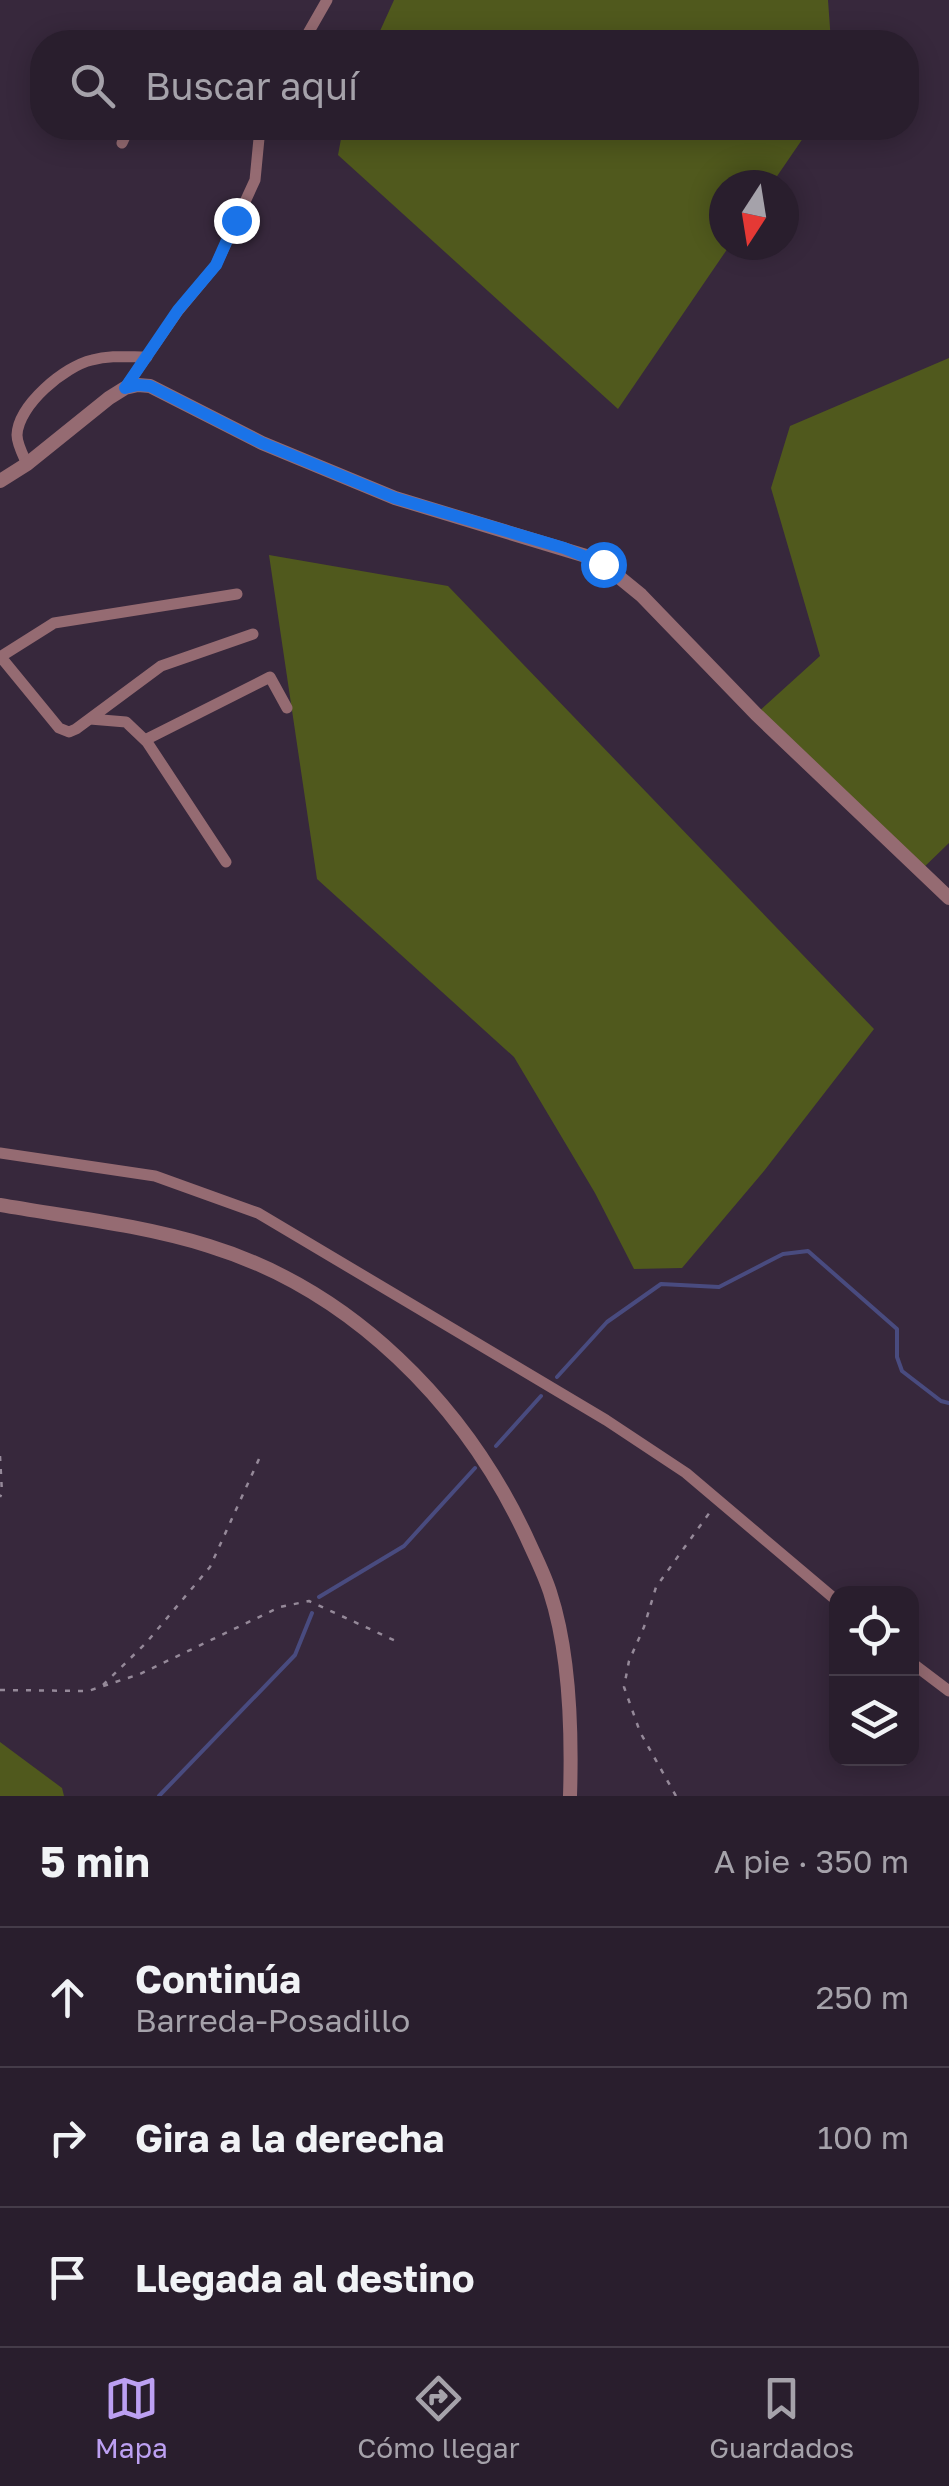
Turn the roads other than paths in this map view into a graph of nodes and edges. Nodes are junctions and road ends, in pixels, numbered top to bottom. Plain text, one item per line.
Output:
1 (326, 0) edge
2 (310, 30) edge
3 (123, 140) edge
4 (258, 140) edge
5 (122, 143) dead end
6 (147, 357) junction
7 (125, 388) junction
8 (27, 464) junction
9 (0, 481) edge
10 (238, 594) dead end
11 (253, 634) dead end
12 (0, 657) edge
13 (288, 708) dead end
14 (90, 719) junction
15 (145, 740) junction
16 (226, 862) dead end
17 (949, 898) edge
18 (0, 1153) edge
19 (0, 1205) edge
20 (829, 1594) edge
21 (919, 1668) edge
22 (949, 1691) edge
23 (570, 1796) edge

1 - 2 street
3 - 5 street
4 - 6 street
6 - 7 street
6 - 8 street
7 - 8 street
7 - 17 street
8 - 9 street
10 - 12 street
11 - 14 street
12 - 14 street
13 - 15 street
14 - 15 street
15 - 16 street
18 - 20 street
19 - 23 street
21 - 22 street

